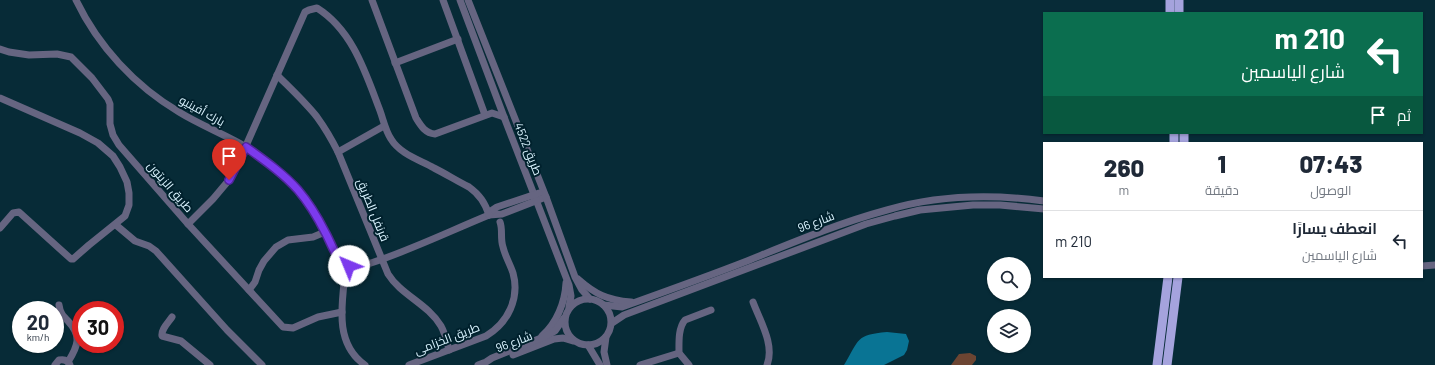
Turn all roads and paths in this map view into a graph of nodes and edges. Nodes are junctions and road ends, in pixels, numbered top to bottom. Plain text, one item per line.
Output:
1 (76, 0) edge
2 (372, 0) edge
3 (443, 0) edge
4 (460, 0) edge
5 (468, 0) edge
6 (1170, 0) edge
7 (1179, 0) edge
8 (1170, 12) edge
9 (1179, 12) edge
10 (458, 39) junction
11 (0, 49) edge
12 (395, 63) junction
13 (277, 75) junction
14 (0, 98) edge
15 (499, 103) junction
16 (489, 114) junction
17 (504, 117) junction
18 (384, 126) junction
19 (246, 147) junction
20 (338, 152) junction
21 (544, 194) junction
22 (536, 198) junction
23 (1043, 201) edge
24 (499, 206) junction
25 (1043, 209) edge
26 (502, 214) junction
27 (489, 215) junction
28 (500, 222) dead end
29 (116, 224) junction
30 (188, 224) junction
31 (0, 228) edge
32 (325, 232) junction
33 (381, 260) junction
34 (346, 265) junction
35 (1435, 265) edge
36 (1423, 266) edge
37 (575, 276) junction
38 (566, 277) junction
39 (1164, 278) edge
40 (1168, 278) edge
41 (1178, 278) edge
42 (1184, 278) edge
43 (249, 290) junction
44 (590, 299) junction
45 (1166, 301) junction
46 (635, 302) junction
47 (753, 302) dead end
48 (604, 305) junction
49 (569, 307) junction
50 (712, 310) dead end
51 (342, 312) junction
52 (64, 317) edge
53 (172, 317) dead end
54 (564, 318) junction
55 (1173, 320) junction
56 (612, 323) junction
57 (606, 337) junction
58 (536, 341) junction
59 (574, 341) junction
60 (588, 345) junction
61 (449, 350) junction
62 (678, 353) junction
63 (486, 362) junction
64 (69, 363) edge
65 (55, 365) edge
66 (210, 365) edge
67 (262, 365) edge
68 (365, 365) edge
69 (409, 365) edge
70 (478, 365) edge
71 (600, 365) edge
72 (607, 365) edge
73 (640, 365) edge
74 (689, 365) edge
75 (767, 365) edge
76 (1157, 365) edge
77 (1168, 365) edge

1 - 19 street, بارك أفينيو
2 - 12 street
3 - 10 street
4 - 15 street, طريق 4522
5 - 21 street, طريق 4522
6 - 8 main road
7 - 9 main road
10 - 12 street
10 - 16 street
11 - 30 street, طريق الزيتون
12 - 16 street
13 - 18 street
13 - 19 street
13 - 20 street, قرنفل الطريق
14 - 29 street
15 - 16 street
15 - 17 street, طريق 4522
16 - 17 street
17 - 22 street, طريق 4522
18 - 20 street
18 - 27 street
19 - 30 street
19 - 32 street, بارك أفينيو
20 - 33 street, قرنفل الطريق
21 - 22 street
21 - 37 street, طريق 4522
22 - 24 street
22 - 26 street
22 - 38 street, طريق 4522
23 - 46 street, شارع 96
24 - 26 street
24 - 27 street
25 - 56 street, شارع 96
26 - 27 street
27 - 33 street
28 - 61 street, طريق الخزامى
29 - 31 street
29 - 67 street
30 - 43 street, طريق الزيتون
32 - 34 street, بارك أفينيو
32 - 43 street
33 - 34 street
33 - 61 street, قرنفل الطريق
34 - 51 street
35 - 36 street
37 - 44 street, طريق 4522
37 - 46 street
38 - 49 street, طريق 4522
38 - 58 street
39 - 45 main road
40 - 45 main road
41 - 55 main road
42 - 55 main road
43 - 51 street, طريق الزيتون
44 - 48 street
44 - 49 street
45 - 76 main road
46 - 48 street, شارع 96
47 - 75 street
48 - 56 street
49 - 54 street
50 - 62 street
51 - 68 street
52 - 64 street
53 - 66 street
54 - 58 street, شارع 96
54 - 59 street
55 - 77 main road
56 - 57 street
57 - 60 street
57 - 72 street
58 - 63 street, شارع 96
59 - 60 street
59 - 63 street, شارع 96
60 - 71 street
61 - 69 street, طريق الخزامى
62 - 73 street
62 - 74 street
63 - 70 street, شارع 96
64 - 65 street

